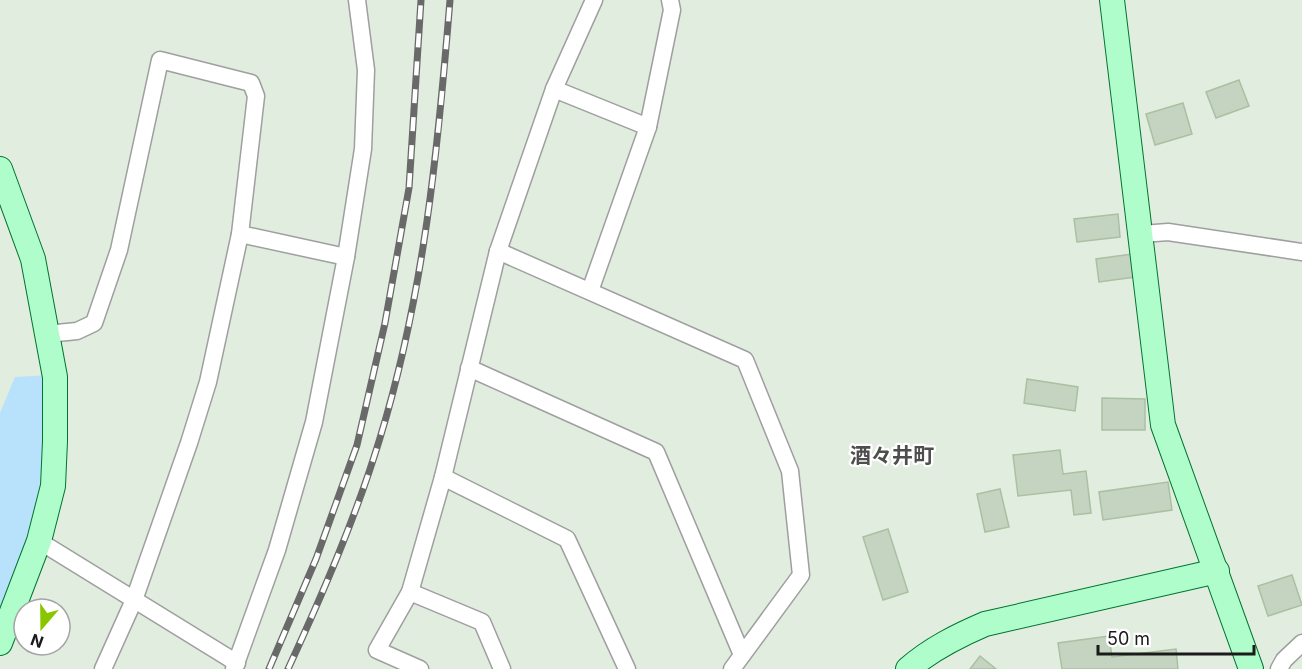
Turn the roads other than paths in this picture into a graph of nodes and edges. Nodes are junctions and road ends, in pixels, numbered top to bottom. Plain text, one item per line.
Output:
1 (357, 0) edge
2 (594, 0) edge
3 (670, 0) edge
4 (1112, 0) edge
5 (554, 89) junction
6 (648, 127) junction
7 (0, 169) edge
8 (240, 234) junction
9 (1142, 234) junction
10 (498, 251) junction
11 (1302, 252) edge
12 (346, 257) junction
13 (590, 291) junction
14 (47, 334) junction
15 (469, 368) junction
16 (443, 477) junction
17 (39, 541) junction
18 (1217, 572) junction
19 (410, 592) junction
20 (134, 600) junction
21 (0, 643) edge
22 (1302, 643) edge
23 (737, 662) edge
24 (236, 666) edge
25 (102, 669) edge
26 (420, 669) edge
27 (502, 669) edge
28 (627, 669) edge
29 (908, 669) edge
30 (1251, 669) edge
31 (1279, 669) edge

1 - 12 street
2 - 5 street
3 - 6 street
4 - 9 street
5 - 6 street
5 - 10 street
6 - 13 street
7 - 14 street
8 - 12 street
8 - 14 street
8 - 20 street
9 - 11 street
9 - 18 street
10 - 13 street
10 - 15 street
12 - 24 street
13 - 23 street
14 - 17 street
15 - 16 street
15 - 23 street
16 - 19 street
16 - 28 street
17 - 20 street
17 - 21 street
18 - 29 street
18 - 30 street
19 - 26 street
19 - 27 street
20 - 24 street
20 - 25 street
22 - 31 street

